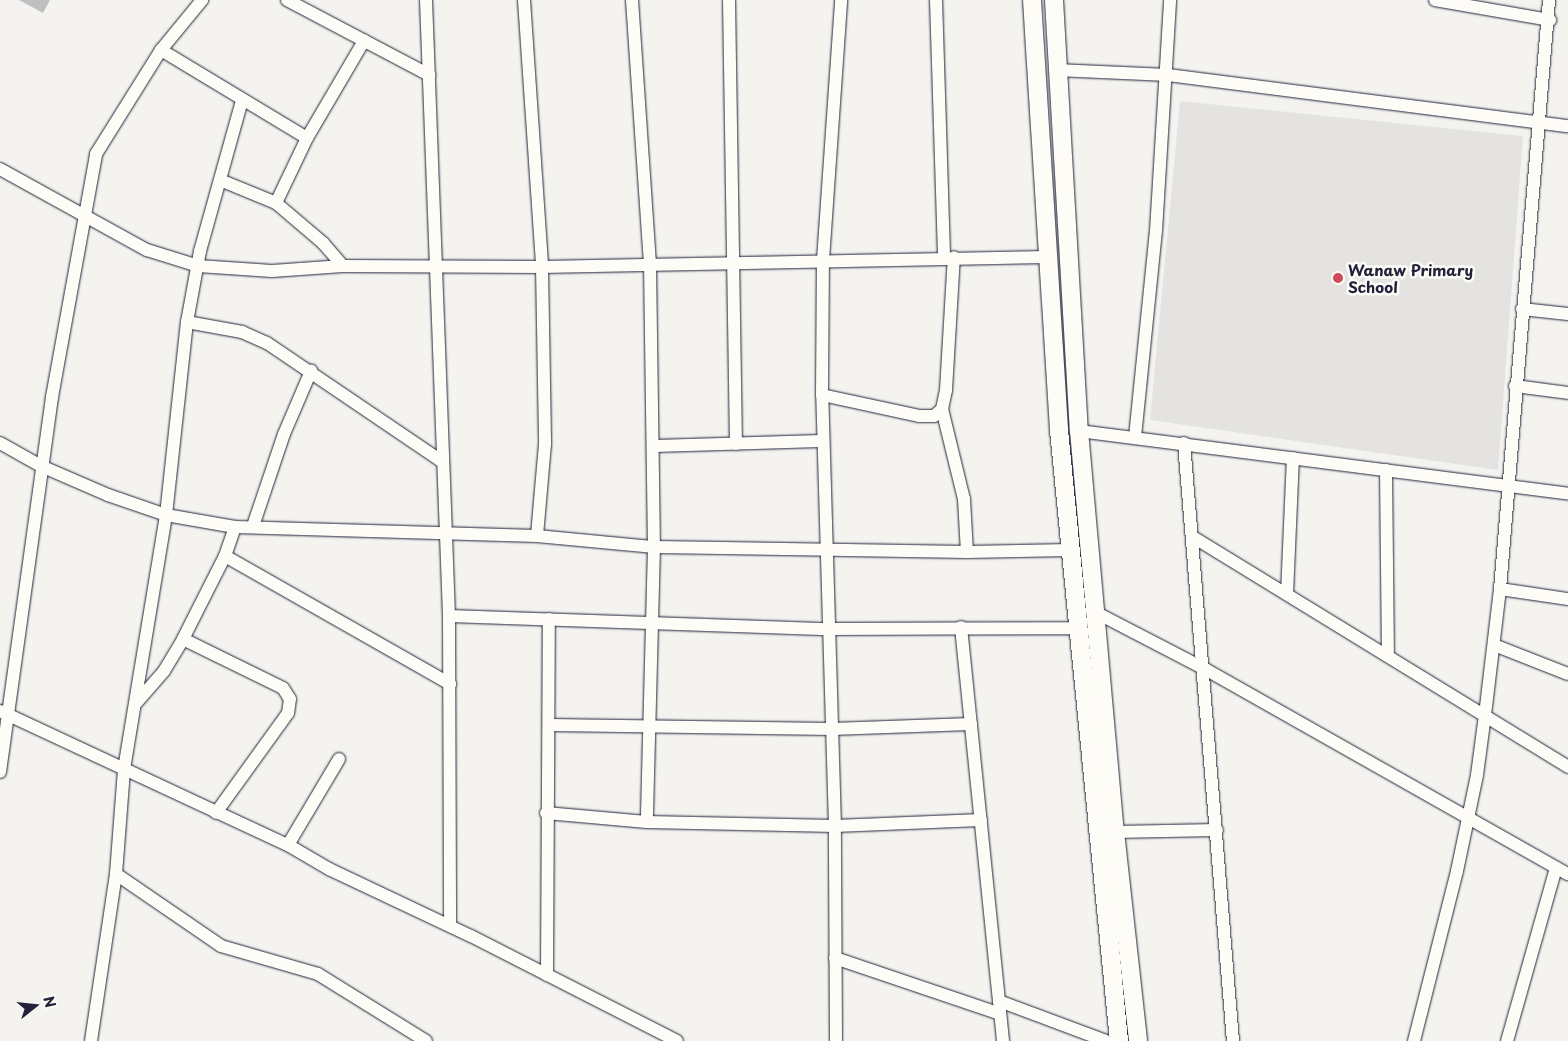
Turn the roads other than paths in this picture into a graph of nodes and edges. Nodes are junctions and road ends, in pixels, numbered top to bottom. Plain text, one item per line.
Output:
1 (202, 0) edge
2 (287, 0) edge
3 (426, 0) edge
4 (524, 0) edge
5 (632, 0) edge
6 (729, 0) edge
7 (841, 0) edge
8 (936, 0) edge
9 (1032, 0) edge
10 (1054, 0) edge
11 (1170, 0) edge
12 (1435, 0) edge
13 (1549, 0) edge
14 (1550, 20) junction
15 (364, 41) junction
16 (161, 50) junction
17 (1056, 70) junction
18 (429, 75) junction
19 (1168, 75) junction
20 (242, 101) junction
21 (1539, 124) junction
22 (1568, 126) edge
23 (307, 138) junction
24 (0, 170) edge
25 (220, 180) junction
26 (276, 203) junction
27 (84, 217) junction
28 (949, 257) junction
29 (1046, 258) junction
30 (823, 260) junction
31 (732, 262) junction
32 (650, 264) junction
33 (198, 266) junction
34 (343, 266) junction
35 (542, 267) junction
36 (438, 268) junction
37 (1522, 309) junction
38 (1568, 314) edge
39 (187, 322) junction
40 (311, 371) junction
41 (1515, 386) junction
42 (1568, 393) edge
43 (822, 394) junction
44 (942, 409) junction
45 (1079, 431) junction
46 (1135, 437) junction
47 (823, 441) junction
48 (0, 443) edge
49 (1184, 443) junction
50 (736, 444) junction
51 (653, 446) junction
52 (1293, 458) junction
53 (443, 462) junction
54 (41, 466) junction
55 (1386, 470) junction
56 (1509, 486) junction
57 (1568, 494) edge
58 (166, 515) junction
59 (235, 526) junction
60 (253, 526) junction
61 (446, 532) junction
62 (536, 536) junction
63 (1193, 537) junction
64 (654, 547) junction
65 (827, 548) junction
66 (1070, 550) junction
67 (967, 552) junction
68 (225, 556) junction
69 (1500, 589) junction
70 (1287, 594) junction
71 (1568, 599) edge
72 (1095, 612) junction
73 (449, 616) junction
74 (549, 619) junction
75 (651, 623) junction
76 (961, 627) junction
77 (1076, 628) junction
78 (828, 629) junction
79 (183, 639) junction
80 (1494, 645) junction
81 (1388, 655) junction
82 (1205, 669) junction
83 (1568, 674) edge
84 (450, 684) junction
85 (136, 704) junction
86 (4, 713) edge
87 (1485, 715) junction
88 (971, 724) junction
89 (550, 725) junction
90 (649, 726) junction
91 (832, 729) junction
92 (339, 759) dead end
93 (1568, 767) edge
94 (124, 769) junction
95 (0, 772) edge
96 (216, 812) junction
97 (546, 813) junction
98 (1468, 818) junction
99 (980, 820) junction
100 (648, 822) junction
101 (835, 826) junction
102 (1217, 830) junction
103 (1115, 832) junction
104 (288, 845) junction
105 (1556, 868) junction
106 (116, 874) junction
107 (1568, 874) edge
108 (450, 926) junction
109 (835, 958) junction
110 (547, 975) junction
111 (999, 1008) junction
112 (90, 1041) edge
113 (426, 1041) edge
114 (677, 1041) edge
115 (836, 1041) edge
116 (1003, 1041) edge
117 (1106, 1041) edge
118 (1119, 1041) edge
119 (1138, 1041) edge
120 (1233, 1041) edge
121 (1414, 1041) edge
122 (1507, 1041) edge

1 - 16 street
2 - 15 street
3 - 18 street
4 - 35 street
5 - 32 street
6 - 31 street
7 - 30 street
8 - 28 street
9 - 29 main road
10 - 17 main road
11 - 19 street
12 - 14 street
13 - 14 street
14 - 21 street
15 - 18 street
15 - 23 street
16 - 20 street
16 - 27 street
17 - 19 street
17 - 45 main road
18 - 36 street
19 - 21 street
19 - 46 street
20 - 23 street
20 - 25 street
21 - 22 street
21 - 37 street
23 - 26 street
24 - 27 street
25 - 26 street
25 - 33 street
26 - 34 street
27 - 33 street
27 - 54 street
28 - 29 street
28 - 30 street
28 - 44 street
29 - 66 main road
30 - 31 street
30 - 43 street
31 - 32 street
31 - 50 street
32 - 35 street
32 - 51 street
33 - 34 street
33 - 39 street
34 - 36 street
35 - 36 street
35 - 62 street
36 - 53 street
37 - 38 street
37 - 41 street
39 - 40 street
39 - 58 street
40 - 53 street
40 - 60 street
41 - 42 street
41 - 56 street
43 - 44 street
43 - 47 street
44 - 67 street
45 - 46 street
45 - 72 main road
46 - 49 street
47 - 50 street
47 - 65 street
48 - 54 street
49 - 52 street
49 - 63 street
50 - 51 street
51 - 64 street
52 - 55 street
52 - 70 street
53 - 61 street
54 - 58 street
54 - 86 street
55 - 56 street
55 - 81 street
56 - 57 street
56 - 69 street
58 - 59 street
58 - 85 street
59 - 60 street
59 - 68 street
60 - 61 street
61 - 62 street
61 - 73 street
62 - 64 street
63 - 70 street
63 - 82 street
64 - 65 street
64 - 75 street
65 - 67 street
65 - 78 street
66 - 67 street
66 - 77 main road
68 - 79 street
68 - 84 street
69 - 71 street
69 - 80 street
70 - 81 street
72 - 82 street
72 - 103 main road
73 - 74 street
73 - 84 street
74 - 75 street
74 - 89 street
75 - 78 street
75 - 90 street
76 - 77 street
76 - 78 street
76 - 88 street
77 - 118 main road
78 - 91 street
79 - 85 street
79 - 96 street
80 - 83 street
80 - 87 street
81 - 87 street
82 - 98 street
82 - 102 street
84 - 108 street
85 - 94 street
86 - 94 street
86 - 95 street
87 - 93 street
87 - 98 street
88 - 91 street
88 - 99 street
89 - 90 street
89 - 97 street
90 - 91 street
90 - 100 street
91 - 101 street
92 - 104 street
94 - 96 street
94 - 106 street
96 - 104 street
97 - 100 street
97 - 110 street
98 - 105 street
98 - 121 street
99 - 101 street
99 - 111 street
100 - 101 street
101 - 109 street
102 - 103 street
102 - 120 street
103 - 119 main road
104 - 108 street
105 - 107 street
105 - 122 street
106 - 112 street
106 - 113 street
108 - 110 street
109 - 111 street
109 - 115 street
110 - 114 street
111 - 116 street
111 - 117 street

